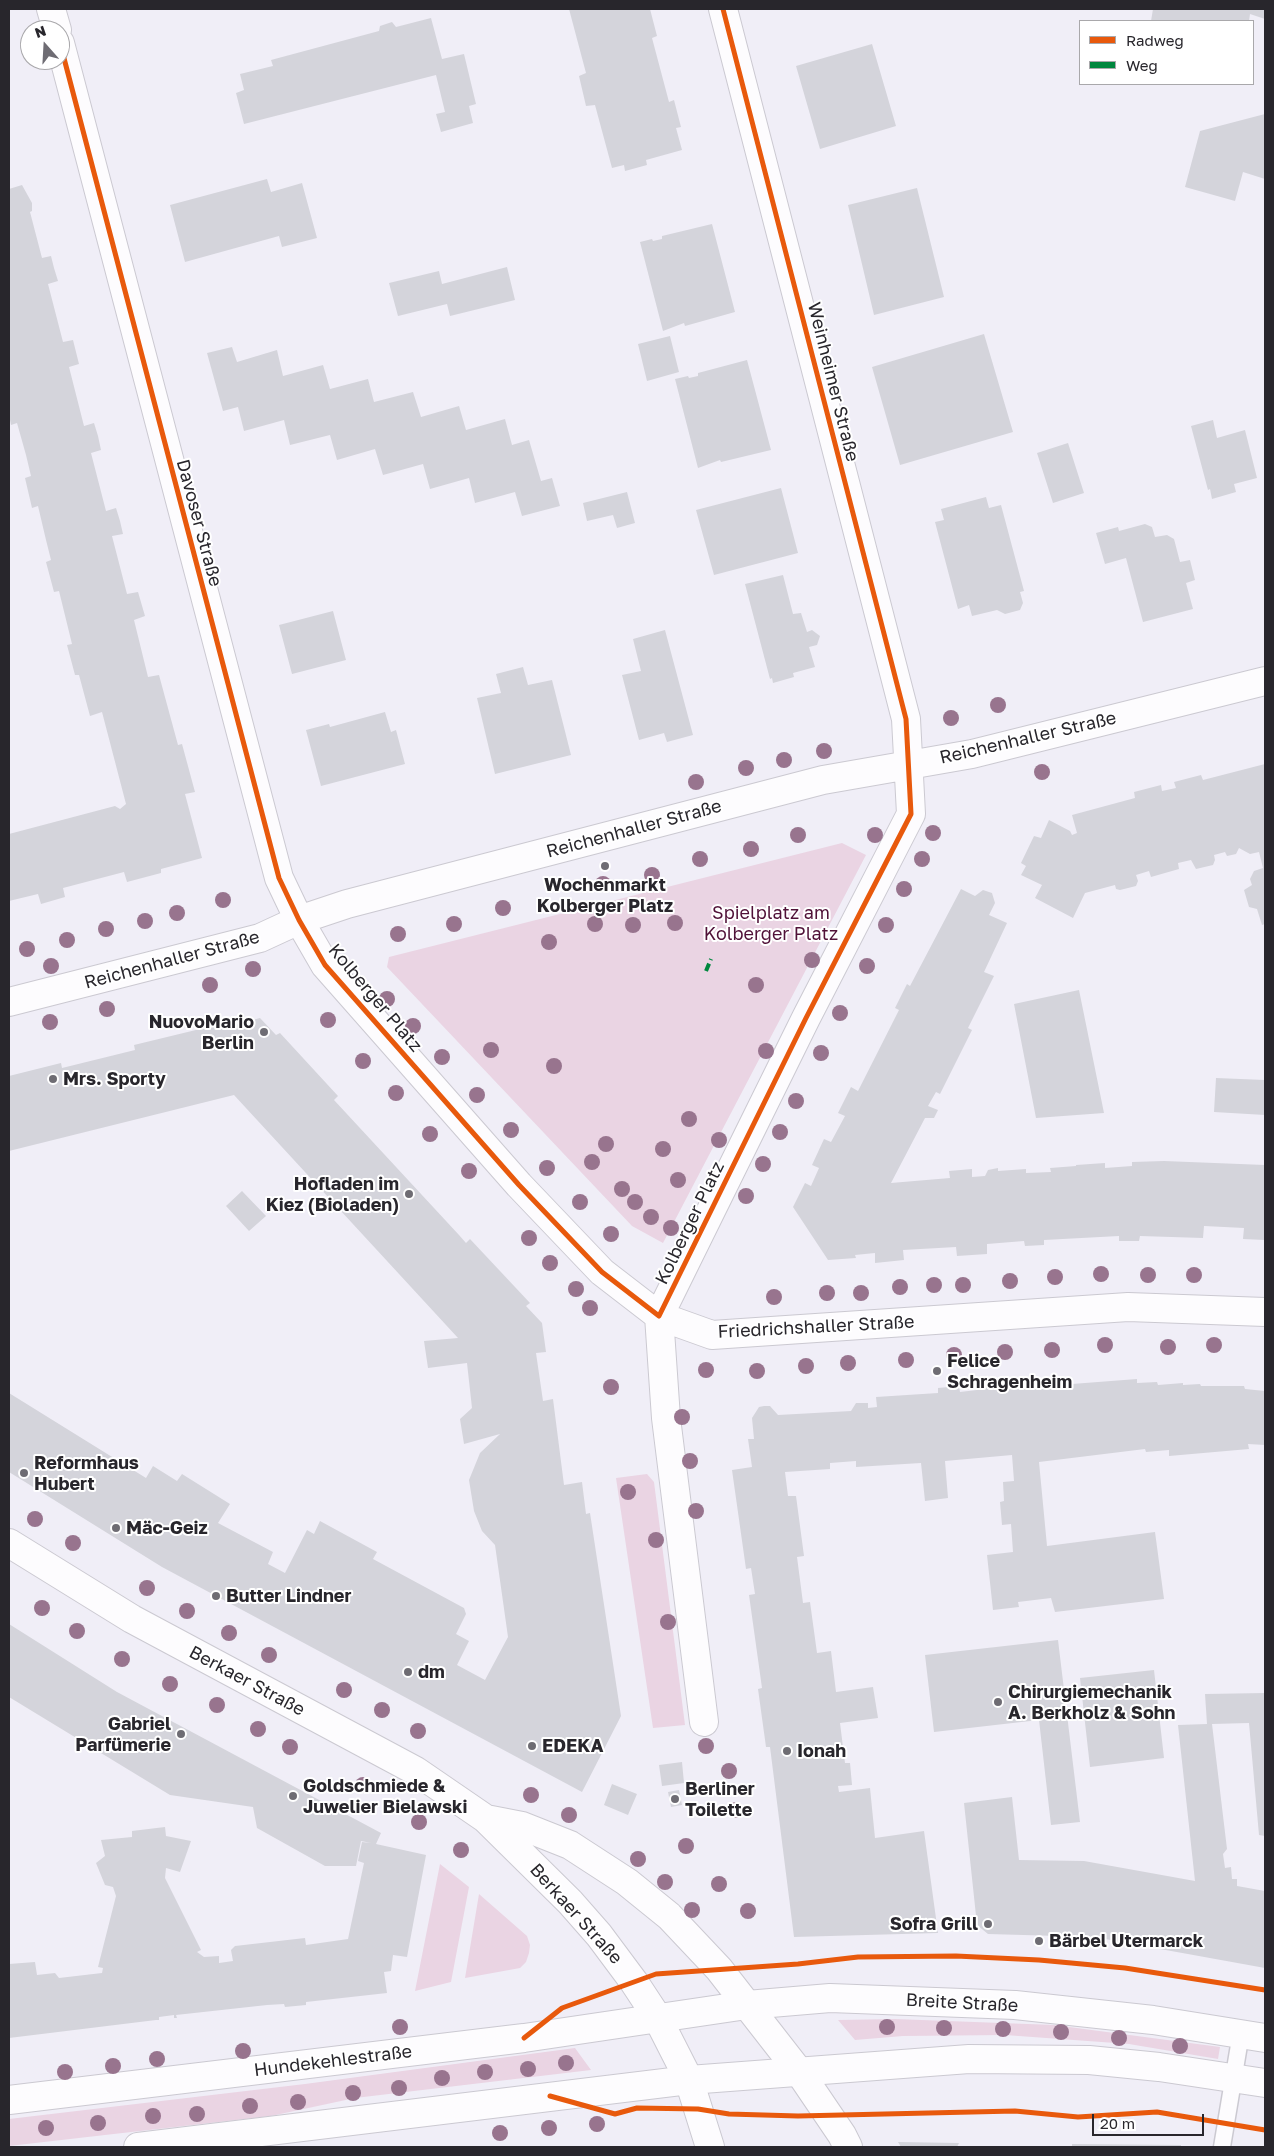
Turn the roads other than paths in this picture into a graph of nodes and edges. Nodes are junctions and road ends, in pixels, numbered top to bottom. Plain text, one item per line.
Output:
1 (723, 9) edge
2 (67, 70) edge
3 (1265, 681) edge
4 (908, 764) junction
5 (299, 920) junction
6 (9, 1002) edge
7 (1265, 1312) edge
8 (659, 1316) junction
9 (9, 1543) edge
10 (704, 1722) dead end
11 (486, 1819) junction
12 (747, 2005) junction
13 (657, 2017) junction
14 (1253, 2036) edge
15 (800, 2073) junction
16 (1235, 2078) junction
17 (689, 2080) junction
18 (1265, 2083) edge
19 (9, 2100) edge
20 (138, 2147) edge
21 (710, 2147) edge
22 (848, 2147) edge
23 (1222, 2147) edge

1 - 4 street, Weinheimer Straße
2 - 5 street, Davoser Straße
3 - 4 street, Reichenhaller Straße
4 - 5 street, Reichenhaller Straße
4 - 8 street, Kolberger Platz
5 - 6 street, Reichenhaller Straße
5 - 8 street, Kolberger Platz
7 - 8 street, Friedrichshaller Straße
8 - 10 street
9 - 11 street, Berkaer Straße
11 - 12 street, Berkaer Straße
11 - 13 street, Berkaer Straße
12 - 13 street, Breite Straße
12 - 14 street, Breite Straße
12 - 15 street, Berkaer Straße
13 - 17 street, Berkaer Straße
13 - 19 street, Hundekehlestraße
14 - 16 lane
15 - 16 street
15 - 17 street
15 - 22 street, Berkaer Straße
16 - 18 street
16 - 23 lane
17 - 20 street
17 - 21 street, Berkaer Straße

